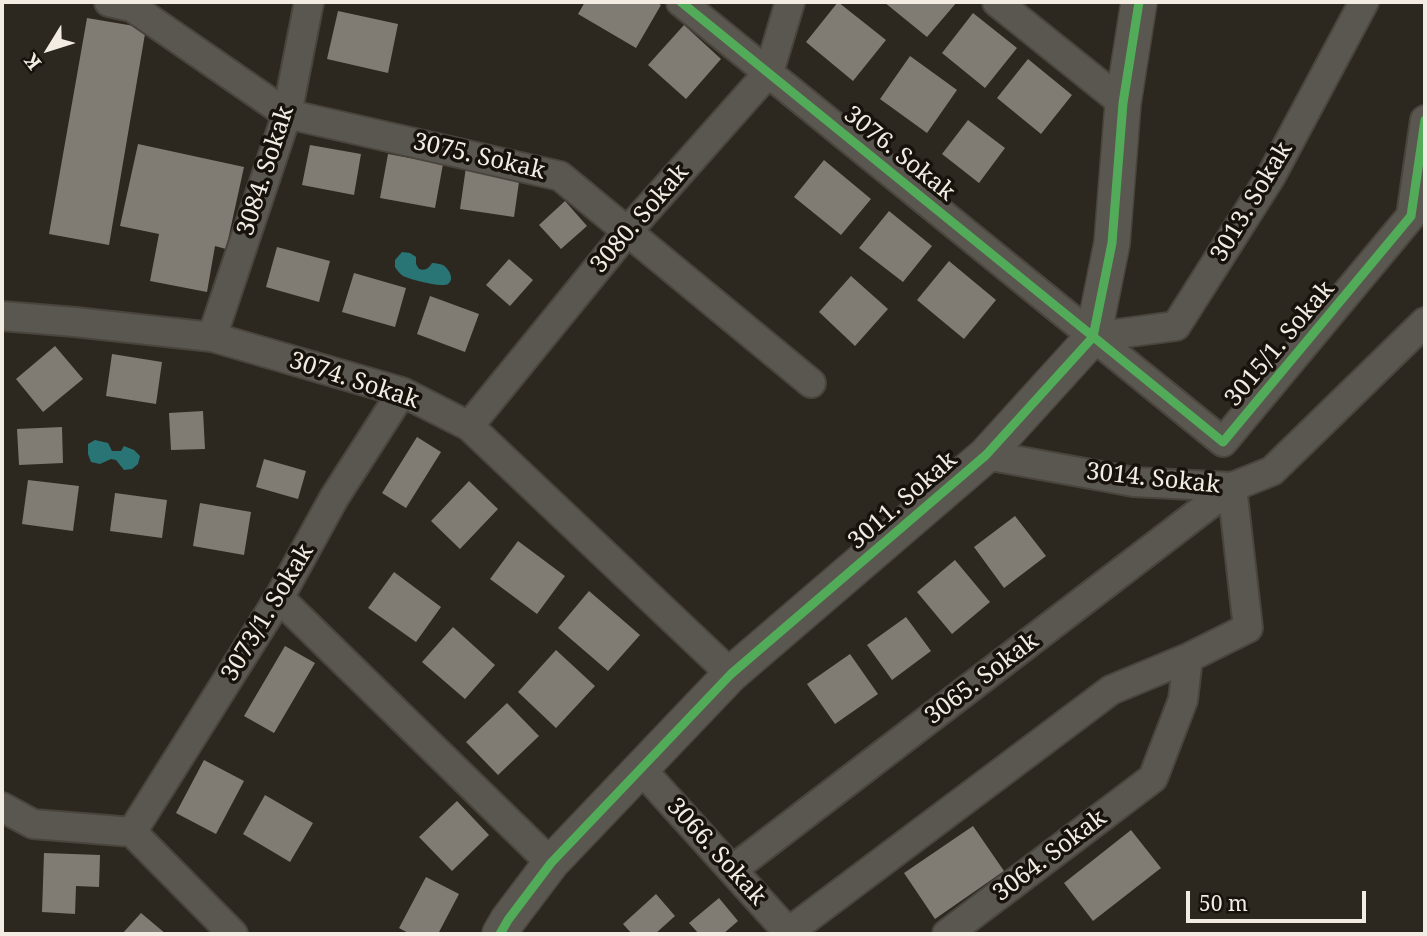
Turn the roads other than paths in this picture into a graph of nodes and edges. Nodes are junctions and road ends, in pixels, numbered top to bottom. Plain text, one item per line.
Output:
1 (109, 2) edge
2 (309, 2) edge
3 (681, 2) edge
4 (790, 2) edge
5 (997, 2) edge
6 (1139, 2) edge
7 (1364, 2) edge
8 (769, 72) junction
9 (1123, 103) junction
10 (287, 114) junction
11 (1425, 120) edge
12 (627, 232) junction
13 (2, 316) edge
14 (1425, 321) edge
15 (212, 337) junction
16 (1093, 337) junction
17 (811, 383) dead end
18 (402, 392) junction
19 (469, 426) junction
20 (986, 454) junction
21 (1232, 487) junction
22 (279, 598) junction
23 (1188, 658) junction
24 (732, 674) junction
25 (641, 769) junction
26 (2, 807) edge
27 (132, 832) junction
28 (551, 863) junction
29 (732, 870) junction
30 (233, 934) edge
31 (499, 934) edge
32 (788, 934) edge
33 (947, 934) edge

1 - 10 street, 3075. Sokak
2 - 10 street, 3084. Sokak
3 - 8 street, 3076. Sokak
4 - 8 street, 3080. Sokak
5 - 9 street
6 - 9 street
7 - 16 street, 3013. Sokak
8 - 12 street, 3080. Sokak
8 - 16 street, 3076. Sokak
9 - 16 street
10 - 12 street, 3075. Sokak
10 - 15 street, 3084. Sokak
11 - 16 street, 3015/1. Sokak
12 - 17 street, 3075. Sokak
12 - 19 street, 3080. Sokak
13 - 15 street, 3074. Sokak
14 - 21 street, 3014. Sokak
15 - 18 street, 3074. Sokak
16 - 20 street, 3011. Sokak
18 - 19 street, 3074. Sokak
18 - 22 street, 3073/1. Sokak
19 - 24 street, 3074. Sokak
20 - 21 street, 3014. Sokak
20 - 24 street, 3011. Sokak
21 - 23 street
21 - 29 street, 3065. Sokak
22 - 27 street, 3073/1. Sokak
22 - 28 street
23 - 32 street
23 - 33 street, 3064. Sokak
24 - 25 street, 3011. Sokak
25 - 28 street, 3011. Sokak
25 - 29 street, 3066. Sokak
26 - 27 street
27 - 30 street
28 - 31 street, 3011. Sokak
29 - 32 street, 3066. Sokak

